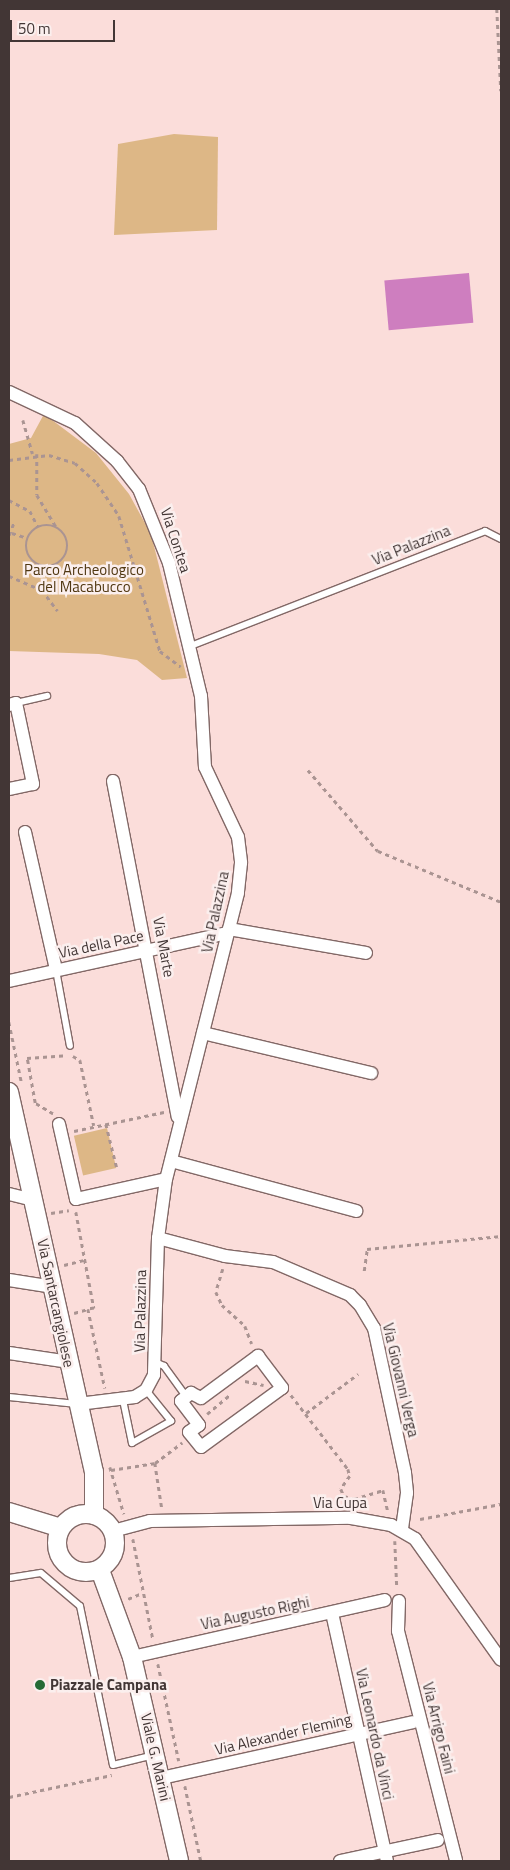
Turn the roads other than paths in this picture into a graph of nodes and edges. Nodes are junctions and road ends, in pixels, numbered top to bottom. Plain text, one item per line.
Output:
1 (9, 392) edge
2 (501, 538) edge
3 (187, 648) junction
4 (47, 696) dead end
5 (12, 704) edge
6 (113, 781) dead end
7 (9, 789) edge
8 (25, 832) dead end
9 (229, 931) junction
10 (149, 951) junction
11 (366, 953) dead end
12 (56, 970) junction
13 (9, 981) edge
14 (203, 1033) junction
15 (70, 1046) road end
16 (371, 1073) dead end
17 (9, 1092) edge
18 (59, 1121) road end
19 (178, 1121) junction
20 (171, 1161) junction
21 (166, 1179) junction
22 (9, 1194) edge
23 (33, 1200) junction
24 (356, 1211) dead end
25 (158, 1238) junction
26 (9, 1280) edge
27 (52, 1287) junction
28 (9, 1353) edge
29 (69, 1362) junction
30 (155, 1362) junction
31 (146, 1390) junction
32 (186, 1395) dead end
33 (9, 1397) edge
34 (123, 1400) junction
35 (78, 1404) junction
36 (192, 1436) joint
37 (9, 1512) edge
38 (94, 1515) junction
39 (61, 1528) junction
40 (399, 1529) junction
41 (113, 1531) junction
42 (100, 1570) junction
43 (9, 1578) edge
44 (385, 1600) dead end
45 (399, 1602) road end
46 (332, 1613) junction
47 (132, 1657) junction
48 (501, 1660) edge
49 (412, 1722) dead end
50 (358, 1733) junction
51 (155, 1755) junction
52 (161, 1778) junction
53 (438, 1840) dead end
54 (386, 1856) edge
55 (179, 1861) edge
56 (340, 1861) edge
57 (456, 1861) edge

1 - 3 street, Via Contea
2 - 3 lane, Via Palazzina
3 - 9 street, Via Palazzina
4 - 5 lane
5 - 7 street
6 - 10 street, Via Marte
8 - 12 street
9 - 10 street, Via della Pace
9 - 11 street
9 - 14 street, Via Palazzina
10 - 12 street, Via della Pace
10 - 19 street, Via Marte
12 - 13 street, Via della Pace
12 - 15 lane
14 - 16 street
14 - 19 street, Via Palazzina
17 - 23 main road, Via Santarcangiolese
18 - 21 street
19 - 20 street, Via Palazzina
20 - 21 street, Via Palazzina
20 - 24 street
21 - 25 street, Via Palazzina
22 - 23 street
23 - 27 main road, Via Santarcangiolese
25 - 30 street, Via Palazzina
25 - 40 street, Via Giovanni Verga
26 - 27 street
27 - 29 main road, Via Santarcangiolese
28 - 29 street
29 - 35 main road, Via Santarcangiolese
30 - 31 street, Via Palazzina
30 - 32 lane
31 - 34 street
31 - 34 lane
33 - 35 lane
34 - 35 street
35 - 38 main road, Via Santarcangiolese
36 - 36 street
37 - 39 main road
38 - 39 main road
38 - 41 main road
39 - 42 main road
40 - 41 street, Via Cupa
40 - 48 street, Via Cupa
41 - 42 main road
42 - 47 main road, Viale G. Marini
43 - 51 lane
44 - 46 street, Via Augusto Righi
45 - 57 street, Via Arrigo Faini
46 - 47 street, Via Augusto Righi
46 - 50 street, Via Leonardo da Vinci
47 - 51 main road, Viale G. Marini
49 - 50 street, Via Alexander Fleming
50 - 52 street, Via Alexander Fleming
50 - 54 street, Via Leonardo da Vinci
51 - 52 main road, Viale G. Marini
52 - 55 main road, Viale G. Marini
53 - 54 street
54 - 56 street

